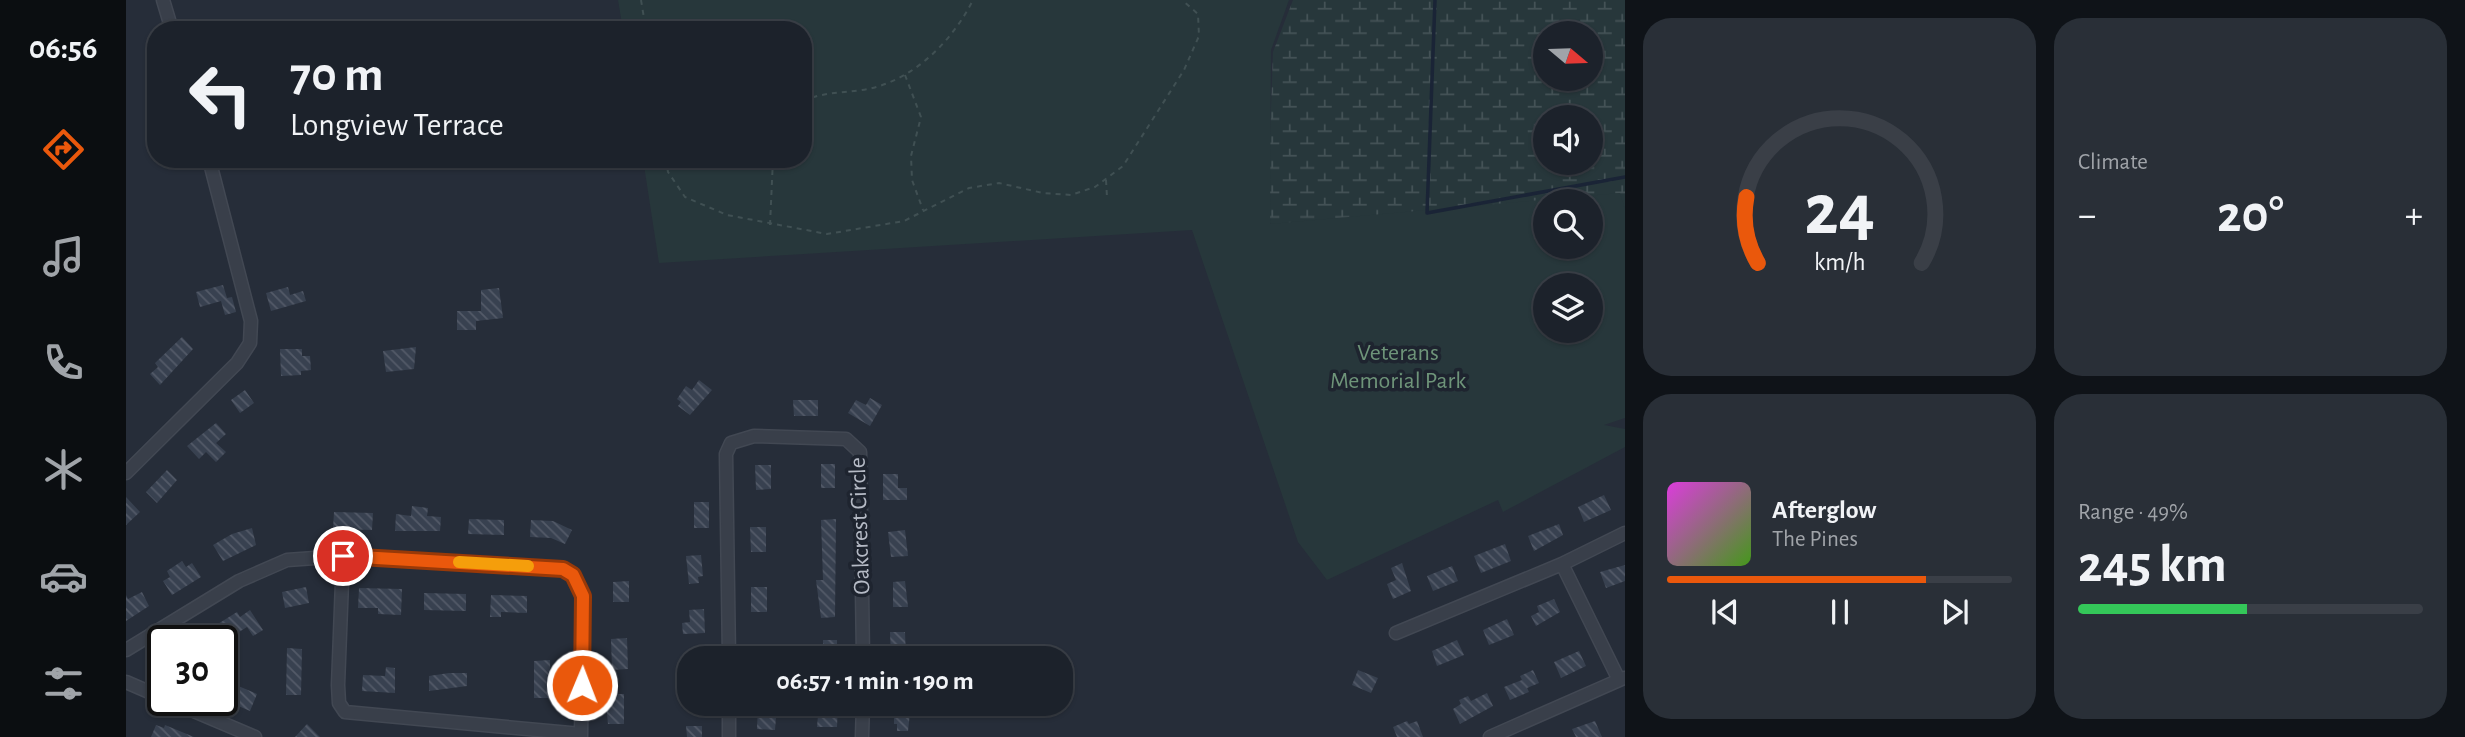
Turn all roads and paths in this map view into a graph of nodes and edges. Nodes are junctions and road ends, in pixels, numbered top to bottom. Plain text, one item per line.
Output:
1 (163, 0) edge
2 (641, 0) edge
3 (973, 0) edge
4 (1182, 0) edge
5 (169, 21) edge
6 (644, 21) edge
7 (905, 74) junction
8 (812, 96) edge
9 (211, 168) edge
10 (667, 168) edge
11 (773, 168) edge
12 (1106, 179) junction
13 (1107, 197) dead end
14 (923, 211) junction
15 (770, 225) junction
16 (126, 473) edge
17 (1625, 533) edge
18 (343, 556) junction
19 (1562, 564) junction
20 (1396, 633) dead end
21 (729, 646) edge
22 (863, 646) edge
23 (126, 650) edge
24 (1622, 679) edge
25 (126, 682) edge
26 (147, 691) edge
27 (206, 716) edge
28 (729, 716) edge
29 (863, 716) edge
30 (581, 735) edge
31 (256, 737) edge
32 (729, 737) edge
33 (862, 737) edge
34 (1490, 737) edge

1 - 5 street
2 - 6 path
3 - 7 path
4 - 12 path
7 - 8 path
7 - 14 path
9 - 16 street
10 - 15 path
11 - 15 path
12 - 13 path
12 - 14 path
14 - 15 path
17 - 19 street
18 - 23 street
18 - 30 street
18 - 30 street
19 - 20 street
19 - 24 street
21 - 22 street, Oakcrest Circle
24 - 34 street
25 - 26 street
27 - 31 street
28 - 32 street
29 - 33 street

